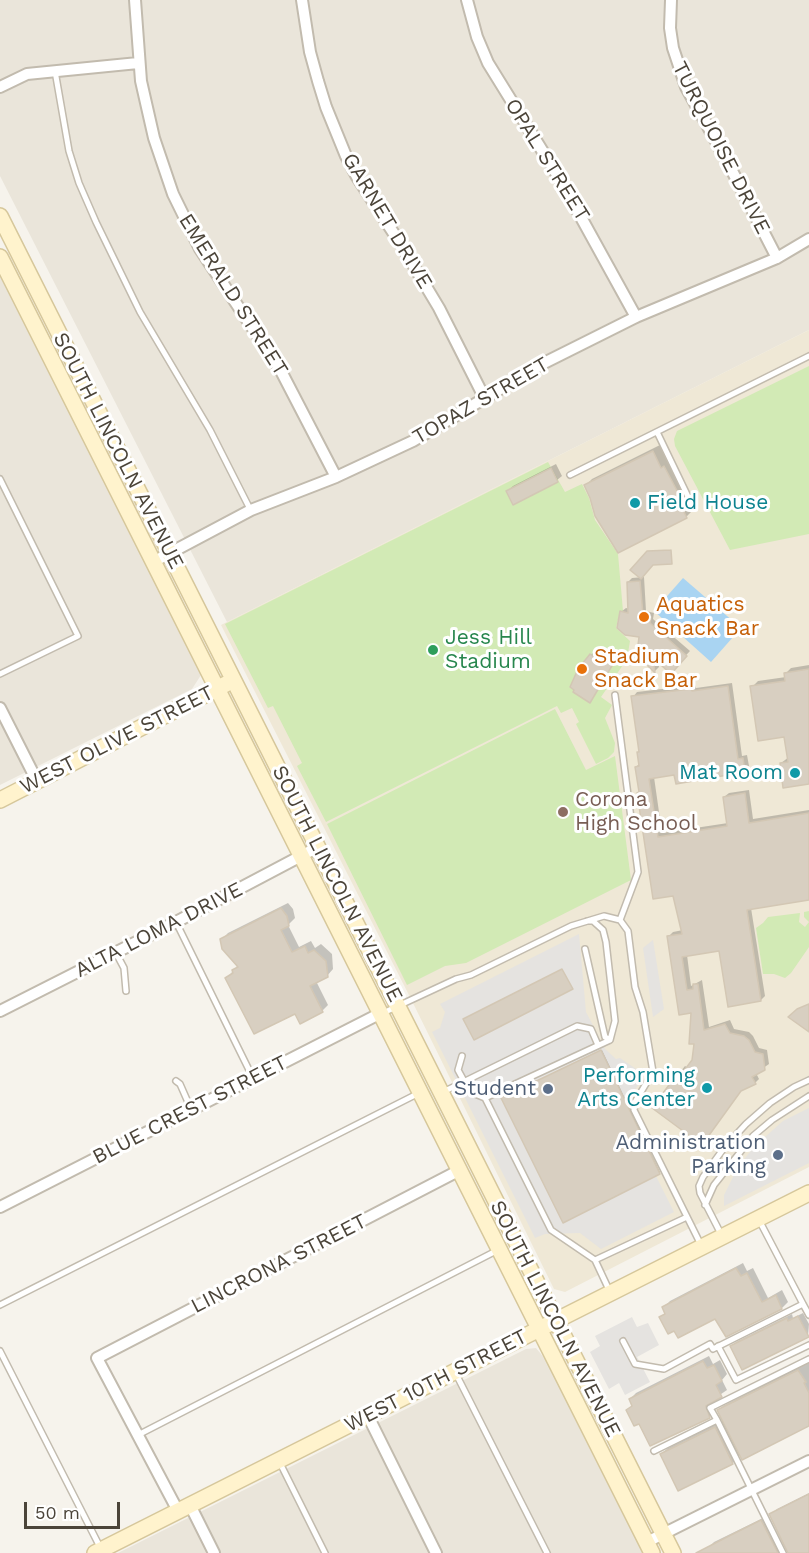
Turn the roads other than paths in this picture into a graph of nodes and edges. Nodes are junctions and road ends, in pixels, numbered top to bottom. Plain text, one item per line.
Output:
1 (135, 0) edge
2 (302, 0) edge
3 (467, 0) edge
4 (671, 0) edge
5 (138, 63) junction
6 (55, 70) junction
7 (0, 87) edge
8 (0, 216) edge
9 (809, 239) edge
10 (0, 257) edge
11 (777, 258) junction
12 (636, 317) junction
13 (809, 356) edge
14 (485, 399) junction
15 (657, 432) junction
16 (570, 475) dead end
17 (336, 477) junction
18 (0, 479) edge
19 (693, 507) dead end
20 (251, 510) junction
21 (170, 553) junction
22 (153, 562) junction
23 (0, 674) edge
24 (234, 680) junction
25 (218, 688) junction
26 (615, 695) dead end
27 (0, 708) edge
28 (37, 781) junction
29 (0, 800) edge
30 (318, 847) junction
31 (302, 856) junction
32 (620, 920) junction
33 (584, 921) junction
34 (176, 922) junction
35 (585, 950) dead end
36 (115, 953) junction
37 (126, 991) dead end
38 (398, 1005) junction
39 (0, 1011) edge
40 (381, 1013) junction
41 (610, 1040) junction
42 (598, 1045) junction
43 (462, 1056) dead end
44 (253, 1078) junction
45 (809, 1080) edge
46 (176, 1081) dead end
47 (464, 1081) junction
48 (421, 1092) junction
49 (442, 1092) junction
50 (809, 1096) edge
51 (485, 1098) junction
52 (191, 1109) junction
53 (460, 1170) junction
54 (809, 1193) edge
55 (705, 1205) junction
56 (0, 1207) edge
57 (687, 1217) junction
58 (759, 1218) junction
59 (722, 1236) junction
60 (702, 1247) junction
61 (499, 1250) junction
62 (595, 1260) junction
63 (611, 1293) junction
64 (803, 1304) junction
65 (0, 1305) edge
66 (809, 1315) edge
67 (555, 1322) junction
68 (539, 1329) junction
69 (623, 1341) dead end
70 (809, 1345) edge
71 (718, 1346) junction
72 (0, 1351) edge
73 (809, 1359) edge
74 (455, 1371) junction
75 (368, 1416) junction
76 (717, 1420) junction
77 (138, 1435) junction
78 (654, 1451) dead end
79 (278, 1460) junction
80 (809, 1461) edge
81 (752, 1490) junction
82 (184, 1508) junction
83 (663, 1534) junction
84 (650, 1548) edge
85 (99, 1552) edge
86 (214, 1553) edge
87 (325, 1553) edge
88 (436, 1553) edge
89 (547, 1553) edge
90 (673, 1553) edge
91 (783, 1553) edge

1 - 5 street, EMERALD STREET
2 - 14 street, GARNET DRIVE
3 - 12 street, OPAL STREET
4 - 11 street, TURQUOISE DRIVE
5 - 6 street
5 - 17 street, EMERALD STREET
6 - 7 street
6 - 20 lane
8 - 21 main road, SOUTH LINCOLN AVENUE
9 - 11 street, TOPAZ STREET
10 - 22 main road, SOUTH LINCOLN AVENUE
11 - 12 street, TOPAZ STREET
12 - 14 street, TOPAZ STREET
13 - 15 lane
14 - 17 street, TOPAZ STREET
15 - 16 lane
15 - 19 lane
17 - 20 street, TOPAZ STREET
18 - 23 lane
20 - 21 street, TOPAZ STREET
21 - 22 street, TOPAZ STREET
21 - 24 main road, SOUTH LINCOLN AVENUE
22 - 25 main road, SOUTH LINCOLN AVENUE
24 - 25 main road, WEST OLIVE STREET
24 - 30 main road, SOUTH LINCOLN AVENUE
25 - 28 main road, WEST OLIVE STREET
25 - 31 main road, SOUTH LINCOLN AVENUE
26 - 32 lane
27 - 28 street
28 - 29 main road, WEST OLIVE STREET
30 - 31 street, ALTA LOMA DRIVE
30 - 38 main road, SOUTH LINCOLN AVENUE
31 - 34 street, ALTA LOMA DRIVE
31 - 40 main road, SOUTH LINCOLN AVENUE
32 - 33 lane
32 - 57 lane
33 - 38 lane
33 - 41 lane
34 - 36 street, ALTA LOMA DRIVE
34 - 44 lane
35 - 41 lane
36 - 37 lane
36 - 39 street, ALTA LOMA DRIVE
38 - 40 lane
38 - 49 main road, SOUTH LINCOLN AVENUE
40 - 44 street, BLUE CREST STREET
40 - 48 main road, SOUTH LINCOLN AVENUE
41 - 42 lane
42 - 47 lane
42 - 51 lane
43 - 47 lane
44 - 52 street, BLUE CREST STREET
45 - 55 lane
46 - 52 lane
47 - 49 lane
47 - 51 lane
48 - 53 main road, SOUTH LINCOLN AVENUE
48 - 65 lane
49 - 67 main road, SOUTH LINCOLN AVENUE
50 - 55 lane
51 - 62 lane
52 - 56 street, BLUE CREST STREET
53 - 61 main road, SOUTH LINCOLN AVENUE
53 - 77 street, LINCRONA STREET
54 - 58 main road, WEST 10TH STREET
55 - 59 lane
57 - 60 lane
57 - 62 lane
58 - 59 main road, WEST 10TH STREET
58 - 64 lane
59 - 60 main road, WEST 10TH STREET
60 - 63 main road, WEST 10TH STREET
61 - 68 main road, SOUTH LINCOLN AVENUE
61 - 77 lane
62 - 63 lane
63 - 67 main road, WEST 10TH STREET
64 - 66 lane
64 - 71 lane
67 - 68 main road, WEST 10TH STREET
67 - 83 main road, SOUTH LINCOLN AVENUE
68 - 74 main road, WEST 10TH STREET
68 - 84 main road, SOUTH LINCOLN AVENUE
69 - 71 lane
70 - 71 lane
72 - 85 lane
73 - 76 lane
74 - 75 main road, WEST 10TH STREET
74 - 89 lane
75 - 79 main road, WEST 10TH STREET
75 - 88 street
76 - 78 lane
76 - 81 lane
77 - 82 street
79 - 82 main road, WEST 10TH STREET
79 - 87 lane
80 - 81 street
81 - 83 street
81 - 91 lane
82 - 85 main road, WEST 10TH STREET
82 - 86 street
83 - 84 street
83 - 90 main road, SOUTH LINCOLN AVENUE

